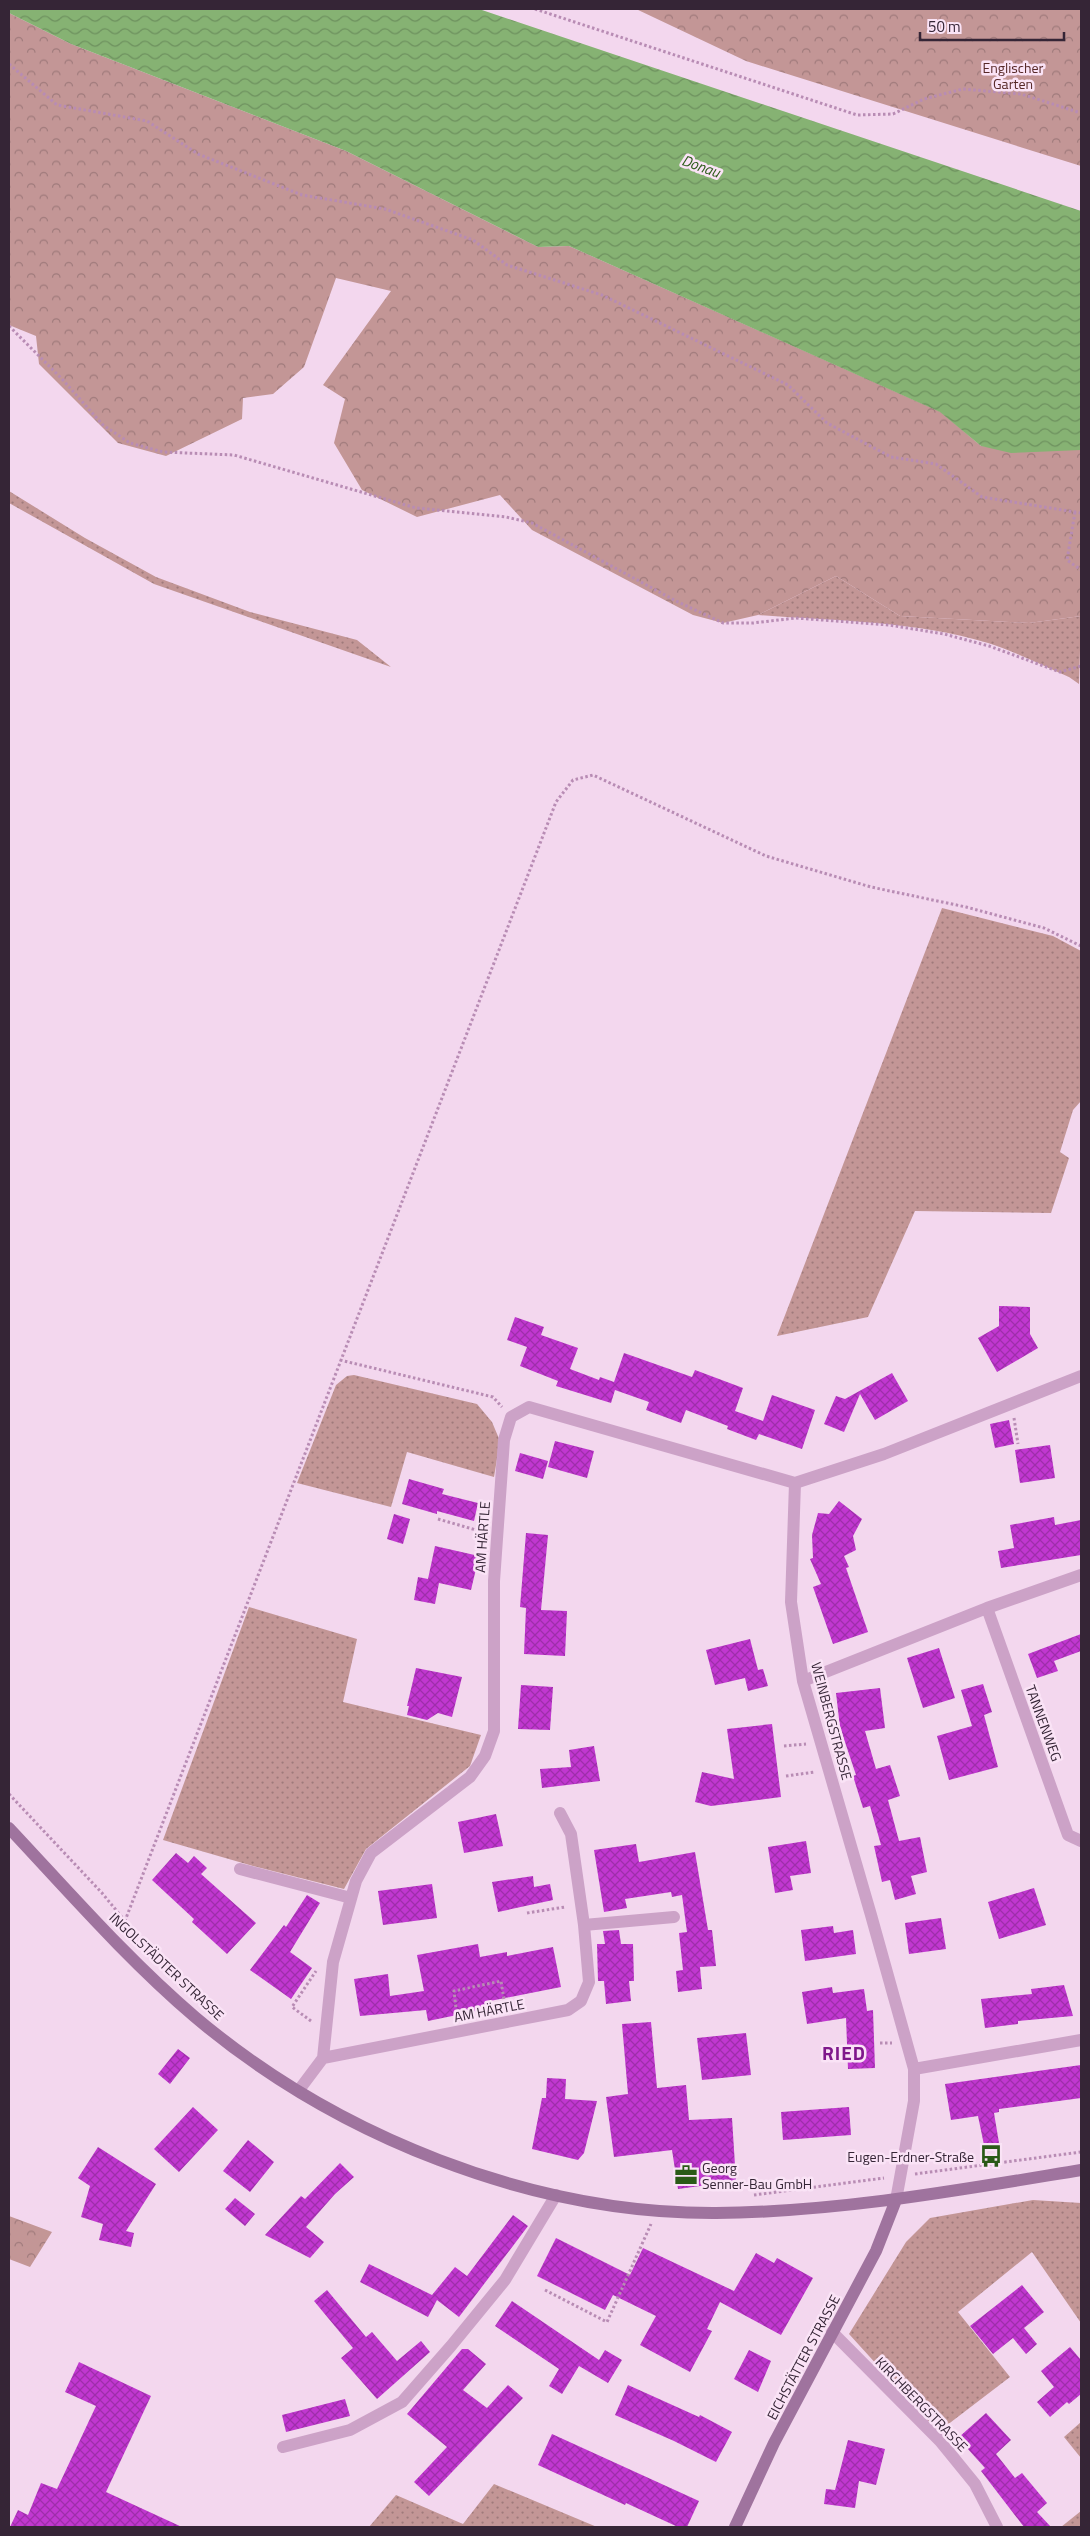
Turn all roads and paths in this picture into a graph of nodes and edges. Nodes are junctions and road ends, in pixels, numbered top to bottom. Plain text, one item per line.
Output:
1 (535, 9) edge
2 (9, 64) edge
3 (1081, 113) edge
4 (9, 326) edge
5 (1075, 512) junction
6 (1081, 513) edge
7 (1081, 570) edge
8 (1081, 666) edge
9 (1081, 946) edge
10 (340, 1360) junction
11 (1081, 1376) edge
12 (1012, 1403) junction
13 (511, 1417) junction
14 (1018, 1444) dead end
15 (795, 1482) junction
16 (438, 1518) dead end
17 (497, 1537) junction
18 (1081, 1575) edge
19 (988, 1608) junction
20 (803, 1681) junction
21 (821, 1742) junction
22 (784, 1746) dead end
23 (829, 1770) junction
24 (786, 1776) dead end
25 (9, 1794) edge
26 (560, 1812) dead end
27 (9, 1828) edge
28 (1081, 1841) edge
29 (240, 1869) dead end
30 (351, 1898) junction
31 (581, 1904) junction
32 (526, 1913) dead end
33 (674, 1916) dead end
34 (125, 1921) junction
35 (584, 1925) junction
36 (132, 1938) dead end
37 (115, 1940) junction
38 (317, 1970) dead end
39 (508, 2022) junction
40 (459, 2031) junction
41 (326, 2033) junction
42 (1081, 2040) edge
43 (323, 2058) junction
44 (914, 2069) junction
45 (299, 2090) junction
46 (1081, 2152) edge
47 (1081, 2170) edge
48 (901, 2176) junction
49 (556, 2194) junction
50 (746, 2196) dead end
51 (896, 2200) junction
52 (655, 2209) junction
53 (545, 2290) dead end
54 (832, 2332) junction
55 (283, 2447) dead end
56 (735, 2527) edge
57 (998, 2527) edge

1 - 3 path
2 - 5 path
4 - 8 path
5 - 6 path
5 - 7 path
9 - 10 path
10 - 13 path
10 - 34 path
11 - 12 street
12 - 14 path
12 - 15 street
13 - 15 street
13 - 17 street, AM HÄRTLE
15 - 20 street, WEINBERGSTRASSE
16 - 17 path
17 - 30 street, AM HÄRTLE
18 - 19 street
19 - 20 street
19 - 28 street, TANNENWEG
20 - 21 street, WEINBERGSTRASSE
21 - 22 path
21 - 23 street, WEINBERGSTRASSE
23 - 24 path
23 - 44 street, WEINBERGSTRASSE
25 - 34 path
26 - 31 street, AM HÄRTLE
27 - 37 main road, INGOLSTÄDTER STRASSE
29 - 30 street
30 - 41 street, AM HÄRTLE
31 - 32 path
31 - 35 street, AM HÄRTLE
33 - 35 street
34 - 36 path
34 - 37 path
35 - 39 street, AM HÄRTLE
37 - 45 main road, INGOLSTÄDTER STRASSE
38 - 41 path
39 - 40 street, AM HÄRTLE
39 - 40 path
40 - 43 street, AM HÄRTLE
41 - 43 street, AM HÄRTLE
42 - 44 street
43 - 45 street
44 - 48 street, WEINBERGSTRASSE
45 - 49 main road, INGOLSTÄDTER STRASSE
46 - 48 path
47 - 51 main road, INGOLSTÄDTER STRASSE
48 - 50 path
48 - 51 street, WEINBERGSTRASSE
49 - 52 main road, INGOLSTÄDTER STRASSE
49 - 55 street
51 - 52 main road, INGOLSTÄDTER STRASSE
51 - 54 main road, EICHSTÄTTER STRASSE
52 - 53 path
54 - 56 main road, EICHSTÄTTER STRASSE
54 - 57 street, KIRCHBERGSTRASSE

